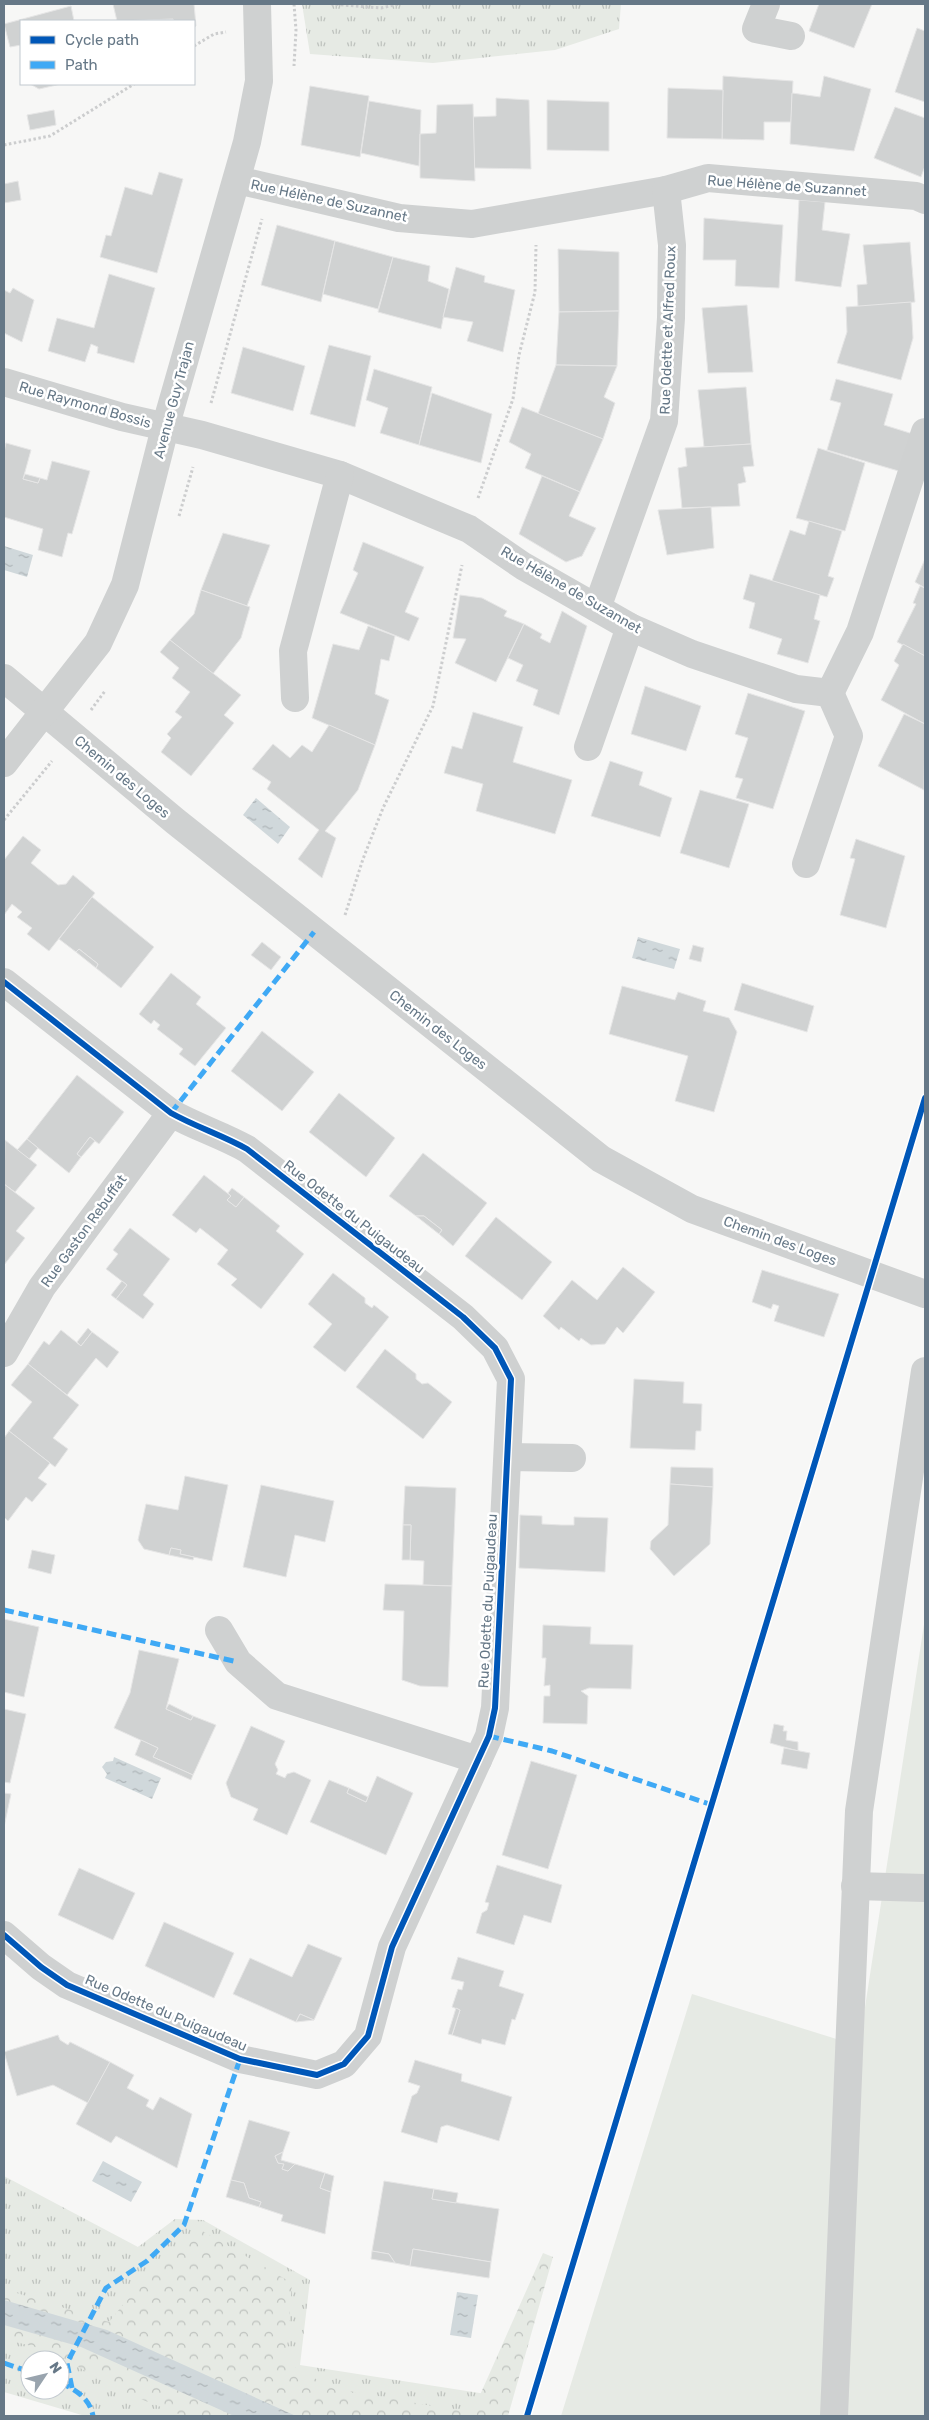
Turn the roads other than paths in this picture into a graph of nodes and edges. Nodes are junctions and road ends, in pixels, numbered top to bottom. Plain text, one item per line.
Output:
1 (257, 4) edge
2 (766, 4) edge
3 (791, 36) dead end
4 (236, 180) junction
5 (666, 190) junction
6 (925, 200) edge
7 (4, 382) edge
8 (165, 428) junction
9 (925, 432) edge
10 (340, 475) junction
11 (596, 608) junction
12 (630, 627) junction
13 (4, 678) edge
14 (830, 693) junction
15 (295, 698) dead end
16 (45, 712) junction
17 (588, 747) dead end
18 (4, 763) edge
19 (806, 864) dead end
20 (4, 982) edge
21 (171, 1113) junction
22 (925, 1294) edge
23 (4, 1354) edge
24 (925, 1371) edge
25 (508, 1456) junction
26 (572, 1458) dead end
27 (219, 1630) dead end
28 (478, 1760) junction
29 (855, 1886) junction
30 (925, 1888) edge
31 (4, 1935) edge
32 (834, 2416) edge

1 - 4 street, Avenue Guy Trajan
2 - 3 street
4 - 5 street, Rue Hélène de Suzannet
4 - 8 street, Avenue Guy Trajan
5 - 6 street, Rue Hélène de Suzannet
5 - 11 street, Rue Odette et Alfred Roux
7 - 8 street, Rue Raymond Bossis
8 - 10 street, Rue Hélène de Suzannet
8 - 16 street, Avenue Guy Trajan
9 - 14 street
10 - 11 street, Rue Hélène de Suzannet
10 - 15 street
11 - 12 street, Rue Hélène de Suzannet
12 - 14 street, Rue Hélène de Suzannet
12 - 17 street
13 - 16 street, Chemin des Loges
14 - 19 street
16 - 18 street, Avenue Guy Trajan
16 - 22 street, Chemin des Loges
20 - 21 street, Rue Odette du Puigaudeau
21 - 23 street, Rue Gaston Rebuffat
21 - 25 street, Rue Odette du Puigaudeau
24 - 29 street
25 - 26 street
25 - 28 street, Rue Odette du Puigaudeau
27 - 28 street
28 - 31 street, Rue Odette du Puigaudeau
29 - 30 street
29 - 32 street

